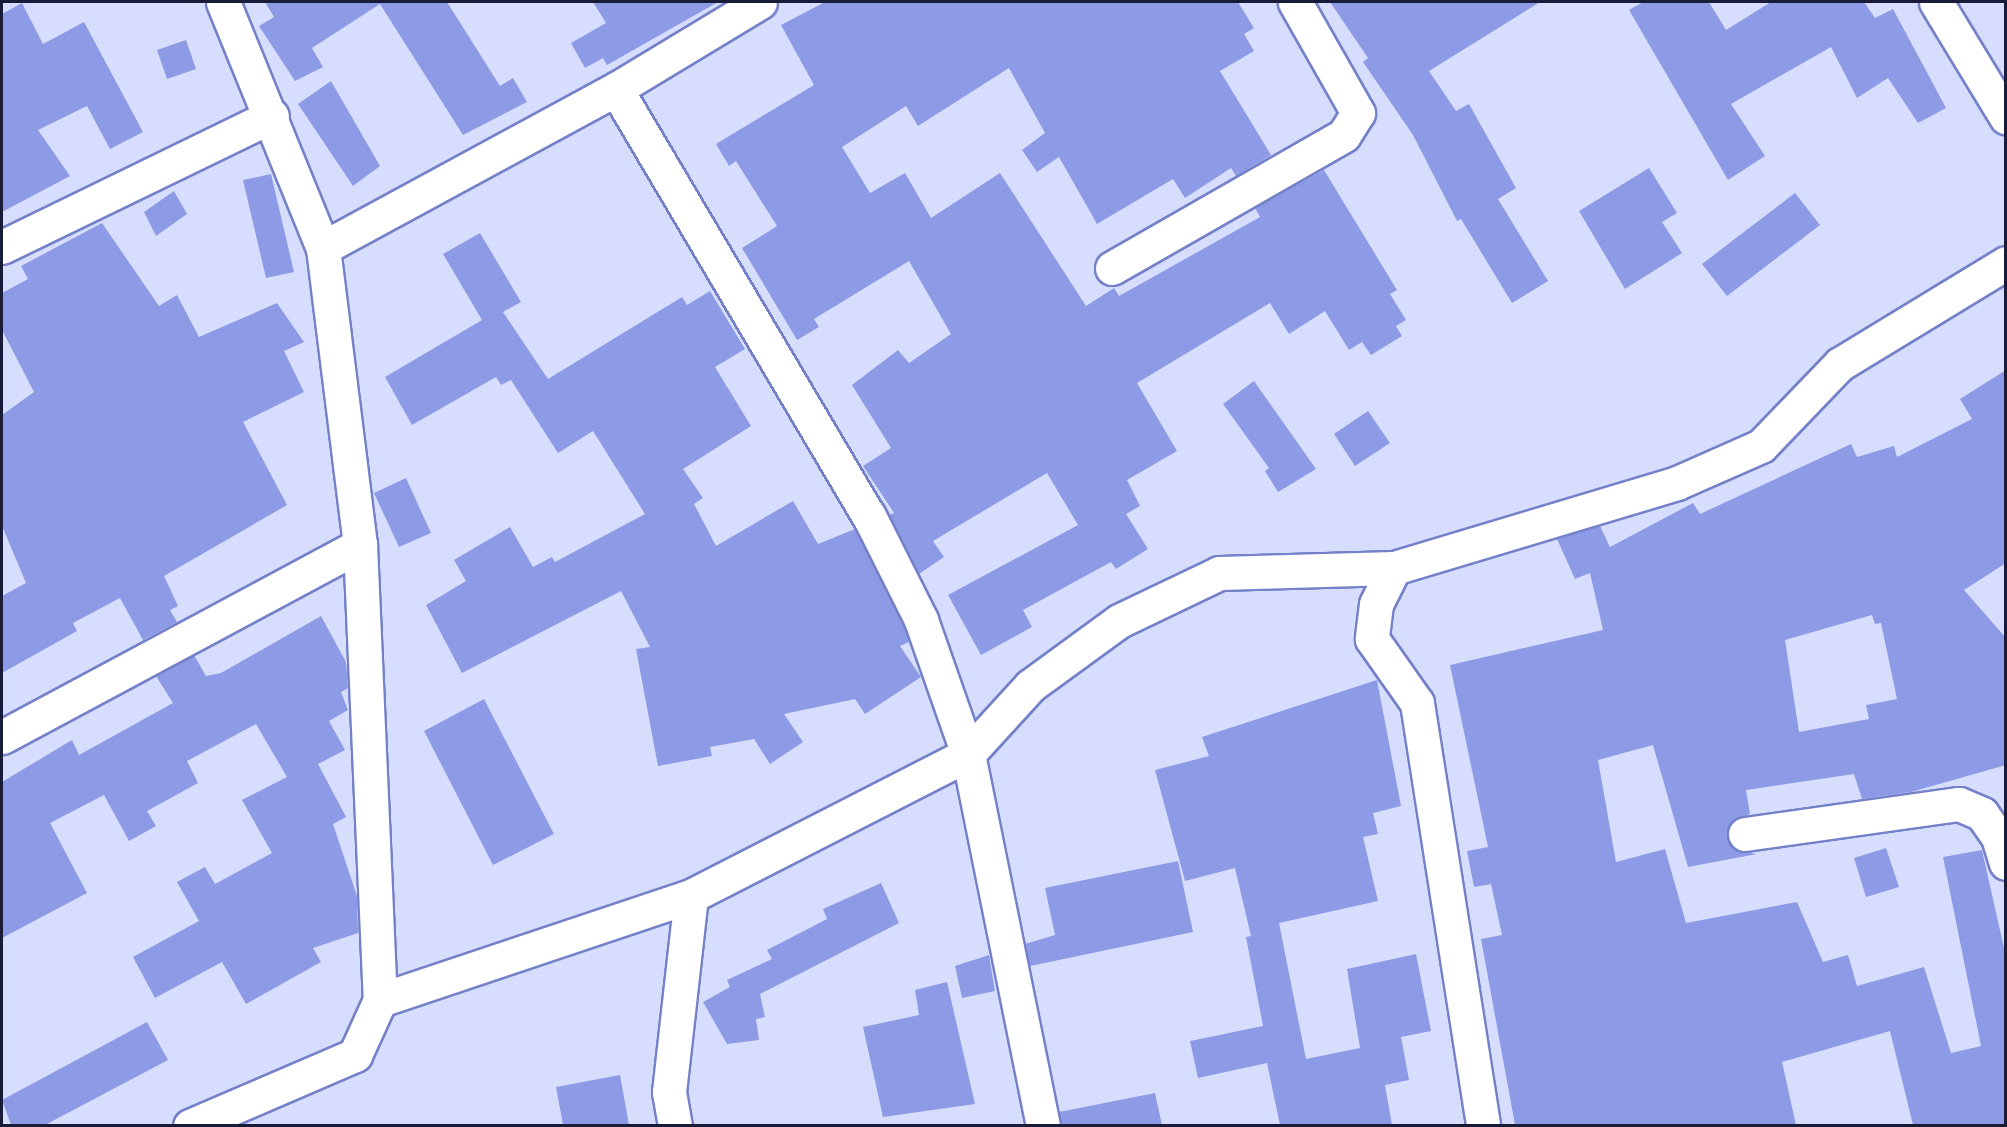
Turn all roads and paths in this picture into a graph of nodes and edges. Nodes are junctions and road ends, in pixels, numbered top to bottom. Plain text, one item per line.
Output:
1 (222, 2) edge
2 (760, 2) edge
3 (1295, 2) edge
4 (1936, 2) edge
5 (616, 89) junction
6 (272, 116) junction
7 (2006, 117) edge
8 (2, 247) edge
9 (323, 248) junction
10 (2006, 263) edge
11 (1112, 268) dead end
12 (360, 545) junction
13 (1394, 568) junction
14 (2, 737) edge
15 (968, 754) junction
16 (1745, 834) dead end
17 (2006, 863) edge
18 (691, 896) junction
19 (381, 1000) junction
20 (190, 1125) edge
21 (675, 1125) edge
22 (1043, 1125) edge
23 (1482, 1125) edge

1 - 6 street
2 - 5 street
3 - 11 street
4 - 7 street
5 - 9 street
5 - 15 street
6 - 8 street
6 - 9 street
9 - 12 street
10 - 13 street
12 - 14 street
12 - 19 street
13 - 15 street
13 - 23 street
15 - 18 street
15 - 22 street
16 - 17 street
18 - 19 street
18 - 21 street
19 - 20 street

